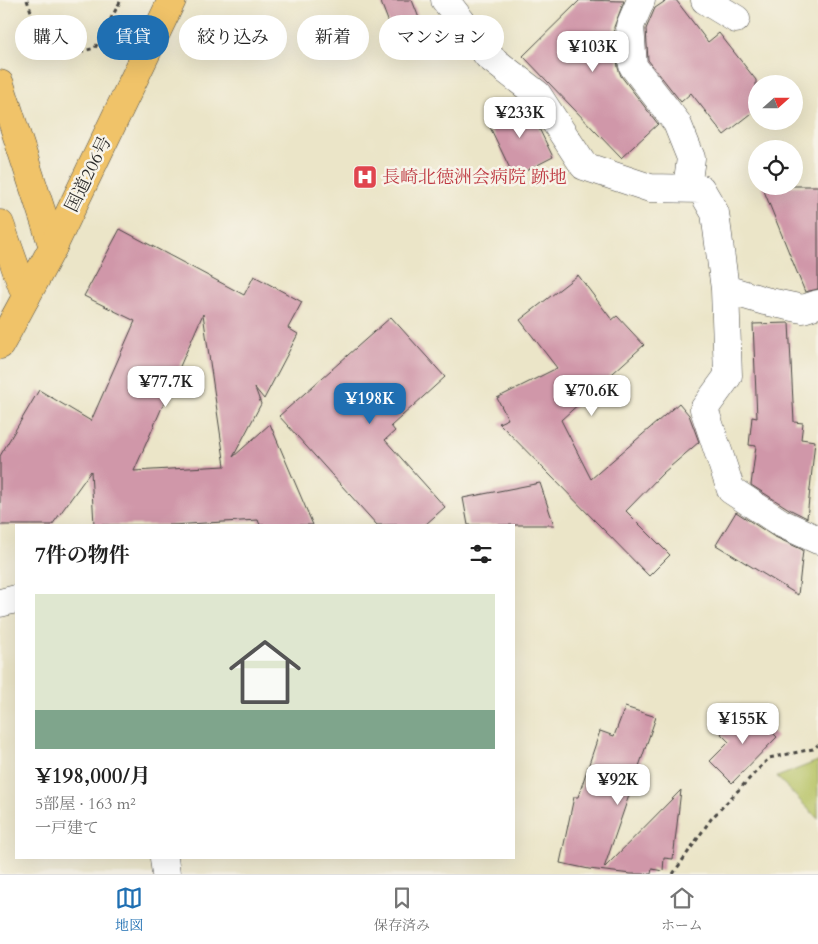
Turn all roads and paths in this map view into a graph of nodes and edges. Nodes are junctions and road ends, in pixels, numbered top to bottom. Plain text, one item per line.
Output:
1 (27, 0) edge
2 (120, 0) edge
3 (172, 0) edge
4 (445, 0) edge
5 (641, 0) edge
6 (705, 0) edge
7 (736, 19) dead end
8 (0, 84) edge
9 (687, 188) junction
10 (0, 224) edge
11 (53, 247) junction
12 (725, 289) junction
13 (26, 297) junction
14 (818, 304) edge
15 (0, 345) edge
16 (818, 540) edge
17 (15, 599) edge
18 (0, 603) edge
19 (818, 745) edge
20 (164, 859) edge
21 (166, 874) edge
22 (673, 874) edge

1 - 2 path
3 - 11 main road, 国道206号
4 - 9 street
5 - 9 street
6 - 7 street
8 - 11 main road
9 - 12 street
10 - 13 main road
11 - 13 main road, 国道206号
12 - 14 street
12 - 16 street
13 - 15 main road, 国道206号
17 - 18 street
19 - 22 path
20 - 21 street

